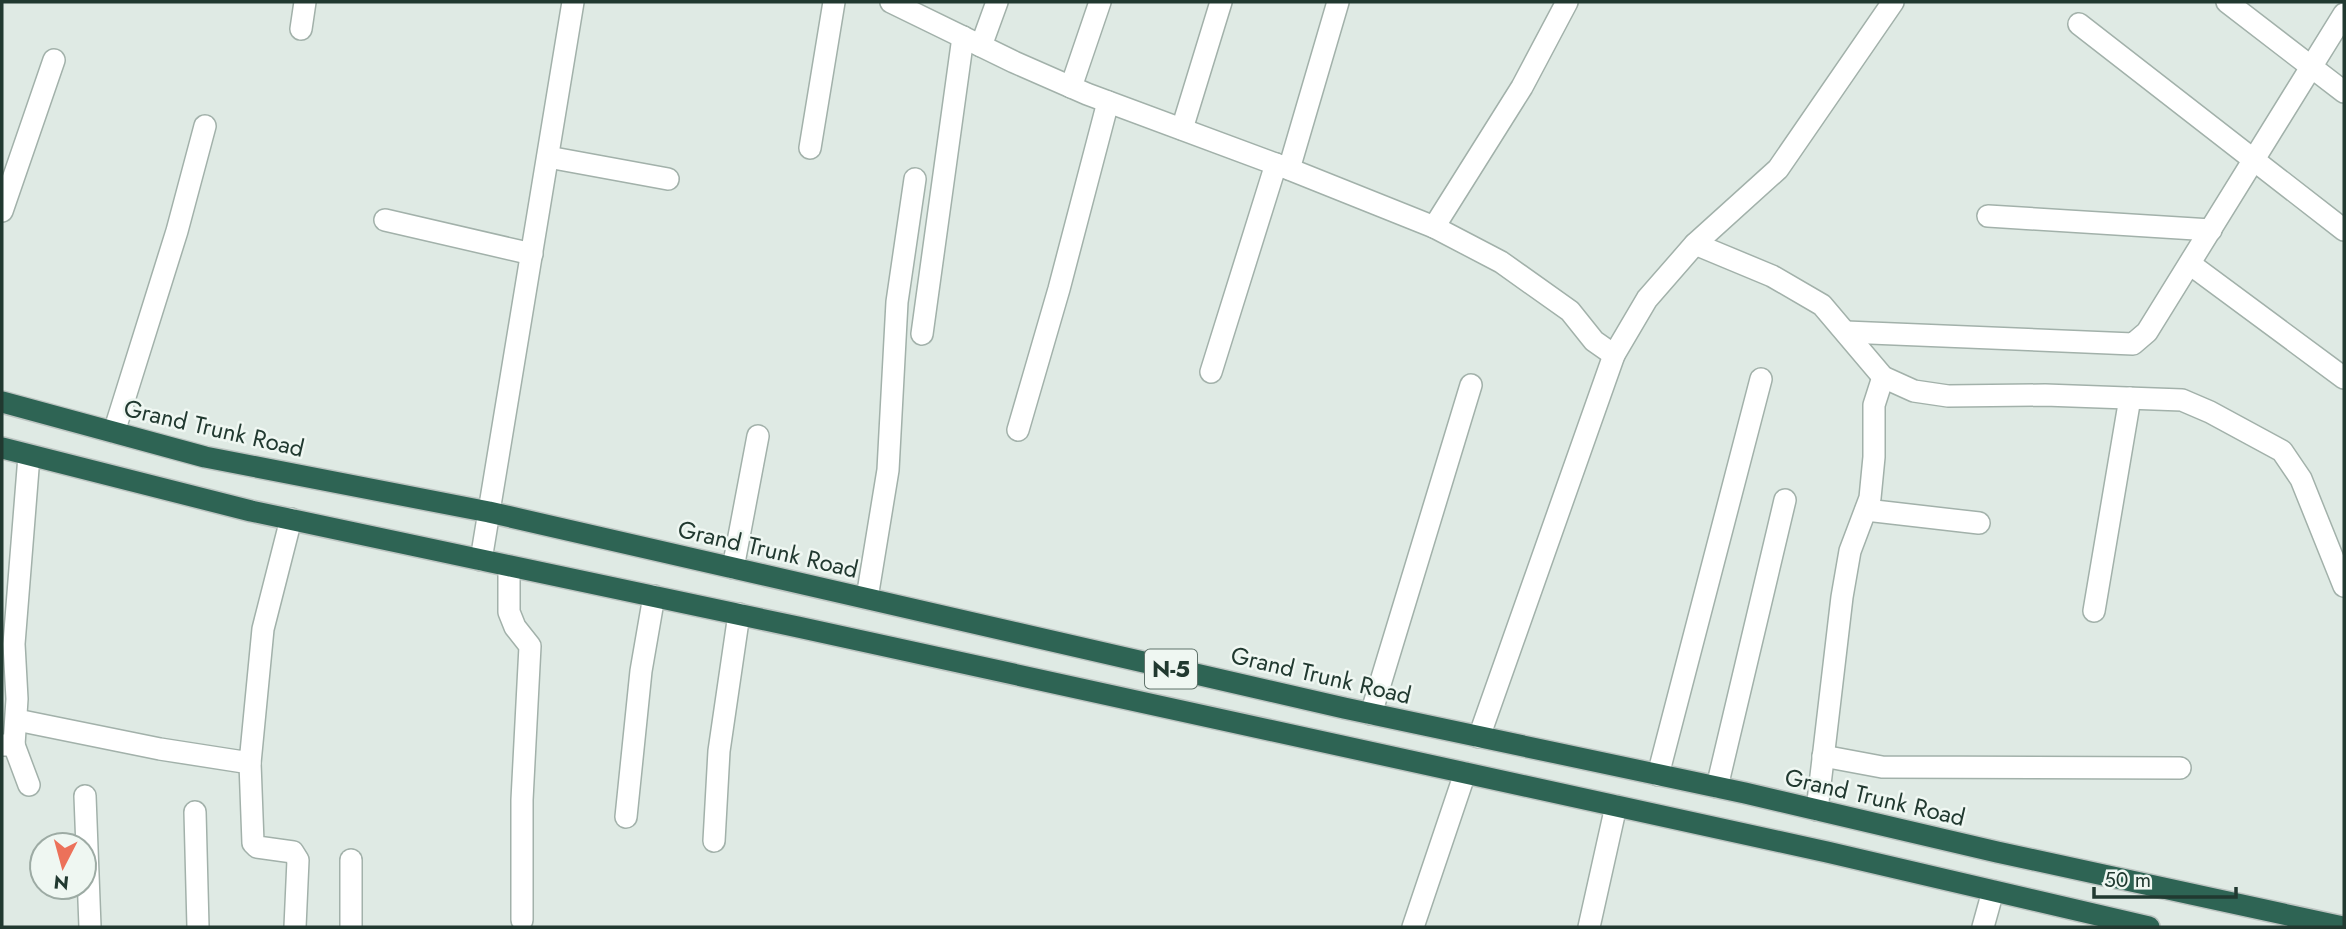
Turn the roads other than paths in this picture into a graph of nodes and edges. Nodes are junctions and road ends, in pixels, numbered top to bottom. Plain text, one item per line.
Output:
1 (304, 2) edge
2 (573, 2) edge
3 (834, 2) edge
4 (891, 2) edge
5 (997, 2) edge
6 (1100, 2) edge
7 (1221, 2) edge
8 (1338, 2) edge
9 (1567, 2) edge
10 (1893, 2) edge
11 (2227, 2) edge
12 (2344, 14) edge
13 (2079, 24) dead end
14 (301, 29) dead end
15 (972, 41) junction
16 (54, 61) dead end
17 (2312, 67) junction
18 (1071, 88) junction
19 (2344, 92) edge
20 (1108, 102) junction
21 (205, 126) dead end
22 (1182, 129) junction
23 (810, 148) dead end
24 (548, 157) junction
25 (2254, 161) junction
26 (1283, 166) junction
27 (668, 179) dead end
28 (915, 179) dead end
29 (2, 211) edge
30 (1988, 216) dead end
31 (385, 220) dead end
32 (1434, 227) junction
33 (2211, 230) junction
34 (2344, 230) edge
35 (1695, 244) junction
36 (532, 254) junction
37 (2190, 264) junction
38 (1062, 282) dead end
39 (1846, 332) junction
40 (922, 334) dead end
41 (1614, 355) junction
42 (1211, 372) dead end
43 (1883, 377) junction
44 (2344, 378) edge
45 (1761, 379) dead end
46 (1471, 385) dead end
47 (2130, 398) junction
48 (2, 402) edge
49 (1018, 430) dead end
50 (114, 432) junction
51 (758, 436) dead end
52 (2, 448) edge
53 (29, 456) junction
54 (1785, 500) dead end
55 (1866, 510) junction
56 (489, 512) junction
57 (291, 519) junction
58 (1979, 523) dead end
59 (481, 560) junction
60 (509, 566) junction
61 (733, 568) junction
62 (2344, 586) edge
63 (654, 596) junction
64 (867, 598) junction
65 (2094, 611) dead end
66 (739, 614) junction
67 (1371, 714) junction
68 (17, 720) junction
69 (1479, 737) junction
70 (8, 745) edge
71 (1823, 756) junction
72 (250, 763) junction
73 (2180, 768) dead end
74 (1465, 773) junction
75 (1658, 775) junction
76 (29, 785) dead end
77 (1717, 787) junction
78 (85, 796) dead end
79 (1616, 806) junction
80 (1817, 810) junction
81 (195, 812) dead end
82 (626, 817) dead end
83 (714, 841) dead end
84 (351, 860) dead end
85 (1993, 891) junction
86 (522, 920) dead end
87 (90, 927) edge
88 (198, 927) edge
89 (295, 927) edge
90 (351, 927) edge
91 (1413, 927) edge
92 (1589, 927) edge
93 (1983, 927) edge
94 (2149, 927) edge
95 (2343, 927) edge

1 - 14 street
2 - 24 street
3 - 23 street
4 - 15 street
5 - 15 street
6 - 18 street
7 - 22 street
8 - 26 street
9 - 32 street
10 - 35 street
11 - 17 street
12 - 17 street
13 - 25 street
15 - 18 street
15 - 40 street
16 - 29 street
17 - 19 street
17 - 25 street
18 - 20 street
20 - 22 street
20 - 38 street
20 - 49 street
21 - 50 street
22 - 26 street
24 - 27 street
24 - 36 street
25 - 33 street
25 - 34 street
26 - 32 street
26 - 42 street
28 - 64 street
30 - 33 street
31 - 36 street
32 - 41 street
33 - 37 street
35 - 39 street
35 - 41 street
36 - 56 street
37 - 39 street
37 - 44 street
39 - 43 street
41 - 69 street
43 - 47 street
43 - 55 street
45 - 75 street
46 - 67 street
47 - 62 street
47 - 65 street
48 - 50 highway, Grand Trunk Road / N-5
50 - 56 highway, Grand Trunk Road / N-5
51 - 61 street
52 - 53 highway, N-5
53 - 57 highway, N-5
53 - 68 street
54 - 77 street
55 - 58 street
55 - 71 street
56 - 59 street
56 - 61 highway, Grand Trunk Road / N-5
57 - 59 highway, N-5
57 - 72 street
59 - 60 highway, N-5
60 - 63 highway, N-5
60 - 86 street
61 - 64 highway, Grand Trunk Road / N-5
63 - 66 highway, N-5
63 - 82 street
64 - 67 highway, Grand Trunk Road / N-5
66 - 74 highway, N-5
66 - 83 street
67 - 69 highway, Grand Trunk Road / N-5
68 - 70 street
68 - 72 street
69 - 75 highway, Grand Trunk Road / N-5
70 - 76 street
71 - 73 street
71 - 80 street
72 - 89 street
74 - 79 highway, N-5
74 - 91 street
75 - 77 highway, Grand Trunk Road / N-5
77 - 80 highway, Grand Trunk Road / N-5
78 - 87 street
79 - 85 highway, N-5
79 - 92 street
80 - 95 highway, Grand Trunk Road / N-5
81 - 88 street
84 - 90 street
85 - 93 street
85 - 94 highway, N-5

